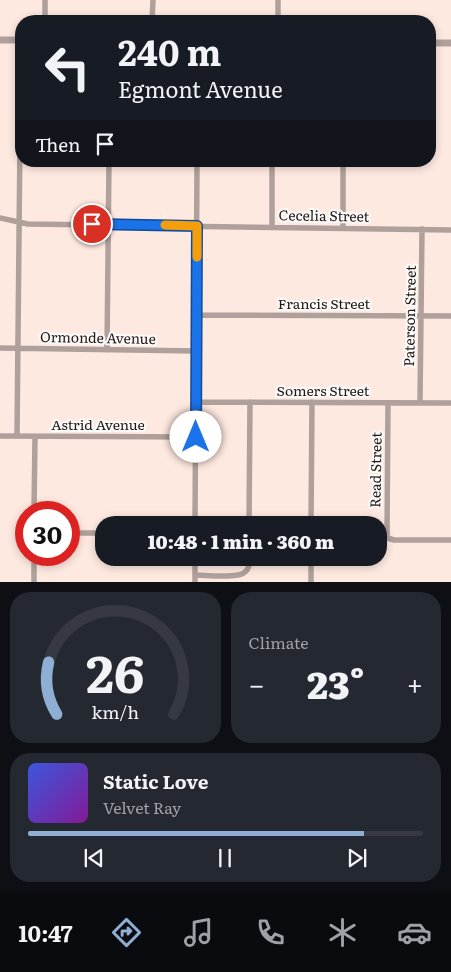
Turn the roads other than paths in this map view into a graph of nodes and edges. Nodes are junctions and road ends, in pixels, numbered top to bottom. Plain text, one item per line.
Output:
1 (45, 0) edge
2 (153, 0) edge
3 (278, 0) edge
4 (45, 15) edge
5 (152, 15) edge
6 (278, 15) edge
7 (0, 40) edge
8 (15, 40) edge
9 (436, 43) edge
10 (451, 43) edge
11 (20, 167) edge
12 (109, 167) edge
13 (197, 167) edge
14 (272, 167) edge
15 (343, 167) edge
16 (0, 218) edge
17 (19, 222) junction
18 (108, 224) junction
19 (197, 226) junction
20 (272, 227) junction
21 (342, 228) junction
22 (422, 229) junction
23 (451, 230) edge
24 (196, 315) junction
25 (421, 316) junction
26 (451, 316) edge
27 (0, 348) edge
28 (18, 349) junction
29 (107, 350) junction
30 (196, 351) junction
31 (196, 402) junction
32 (250, 402) junction
33 (312, 402) junction
34 (388, 403) junction
35 (420, 403) junction
36 (451, 403) edge
37 (0, 436) edge
38 (17, 436) junction
39 (35, 437) junction
40 (196, 437) junction
41 (34, 501) edge
42 (195, 516) edge
43 (249, 516) edge
44 (312, 516) edge
45 (80, 533) edge
46 (95, 533) edge
47 (451, 540) edge
48 (34, 566) edge
49 (195, 566) edge
50 (249, 566) edge
51 (311, 566) edge
52 (195, 579) edge
53 (34, 582) edge
54 (311, 582) edge

1 - 4 street
2 - 5 street
3 - 6 street
7 - 8 street
9 - 10 street
11 - 17 street
12 - 18 street
13 - 19 street
14 - 20 street
15 - 21 street
16 - 17 street, Cecelia Street
17 - 18 street, Cecelia Street
17 - 28 street
18 - 19 street, Cecelia Street
18 - 29 street
19 - 20 street, Cecelia Street
19 - 24 street
20 - 21 street, Cecelia Street
21 - 22 street, Cecelia Street
22 - 23 street, Cecelia Street
22 - 25 street, Paterson Street
24 - 25 street, Francis Street
24 - 30 street
25 - 26 street, Francis Street
25 - 35 street, Paterson Street
27 - 28 street, Ormonde Avenue
28 - 29 street, Ormonde Avenue
28 - 38 street
29 - 30 street, Ormonde Avenue
30 - 31 street
31 - 32 street, Somers Street
31 - 40 street
32 - 33 street, Somers Street
32 - 43 street
33 - 34 street, Somers Street
33 - 44 street
34 - 35 street, Somers Street
34 - 47 street, Read Street
35 - 36 street, Somers Street
37 - 38 street, Astrid Avenue
38 - 39 street, Astrid Avenue
39 - 40 street, Astrid Avenue
39 - 41 street
40 - 42 street
45 - 46 street
48 - 53 street
49 - 52 street
50 - 52 street
51 - 54 street

